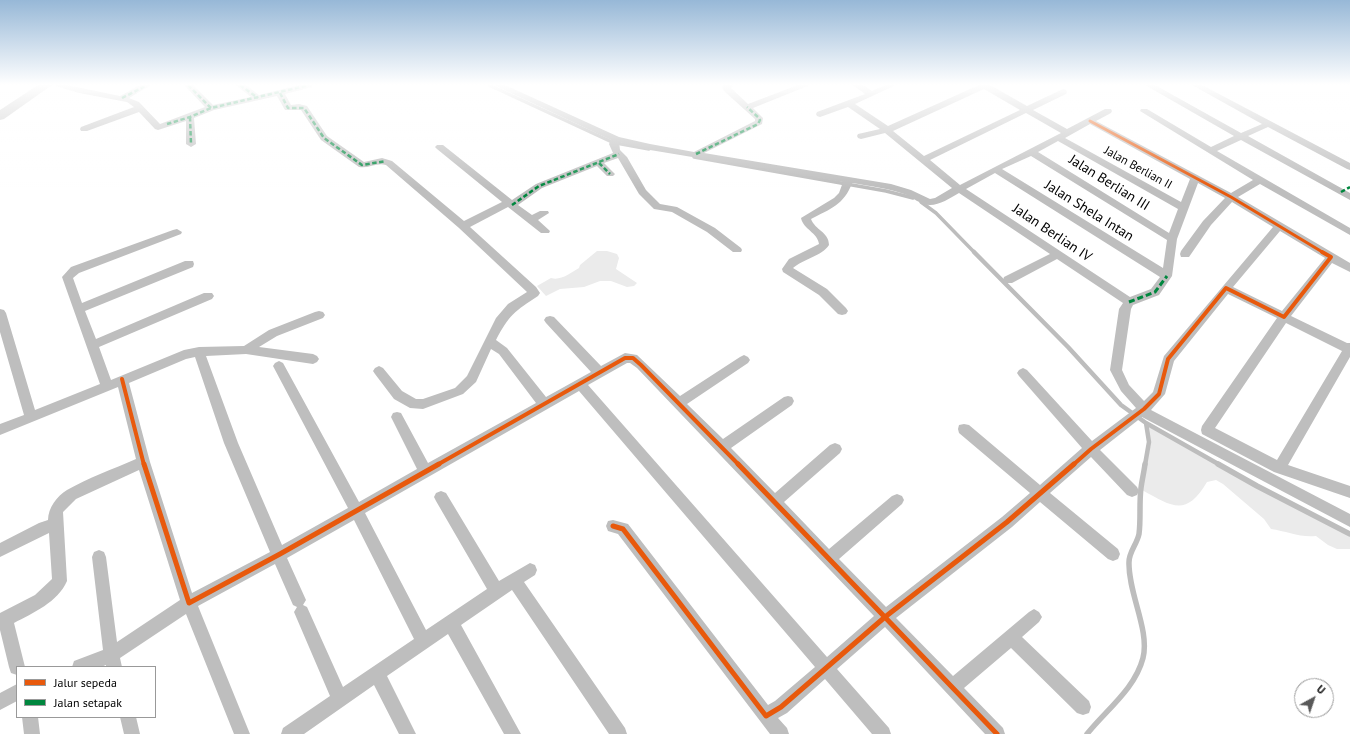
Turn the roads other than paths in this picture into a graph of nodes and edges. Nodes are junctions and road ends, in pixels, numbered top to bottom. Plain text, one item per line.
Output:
1 (113, 119) edge
2 (151, 119) edge
3 (183, 119) edge
4 (190, 119) edge
5 (312, 119) edge
6 (573, 119) edge
7 (760, 119) edge
8 (871, 119) edge
9 (910, 119) edge
10 (1008, 119) edge
11 (1043, 119) edge
12 (1093, 119) edge
13 (1158, 119) edge
14 (1211, 119) edge
15 (1259, 119) edge
16 (1090, 121) junction
17 (1268, 124) junction
18 (84, 129) dead end
19 (887, 130) junction
20 (1068, 133) junction
21 (860, 136) dead end
22 (1242, 136) junction
23 (1059, 138) junction
24 (616, 139) junction
25 (191, 144) dead end
26 (440, 147) dead end
27 (1211, 150) junction
28 (1031, 152) junction
29 (619, 154) junction
30 (696, 154) junction
31 (923, 160) junction
32 (599, 163) junction
33 (1350, 167) edge
34 (995, 169) junction
35 (610, 174) dead end
36 (1195, 177) junction
37 (1260, 180) junction
38 (847, 182) junction
39 (959, 189) junction
40 (1347, 192) edge
41 (1231, 197) junction
42 (511, 204) junction
43 (1183, 208) junction
44 (544, 213) dead end
45 (531, 220) junction
46 (463, 226) junction
47 (1279, 226) junction
48 (545, 231) dead end
49 (177, 232) dead end
50 (1350, 232) edge
51 (1172, 239) junction
52 (737, 250) dead end
53 (1185, 254) dead end
54 (1057, 255) junction
55 (1331, 257) junction
56 (189, 264) dead end
57 (1350, 268) edge
58 (1167, 276) junction
59 (1008, 280) dead end
60 (1226, 288) junction
61 (208, 296) dead end
62 (1129, 302) junction
63 (79, 309) junction
64 (842, 311) dead end
65 (0, 313) edge
66 (319, 315) dead end
67 (1284, 318) junction
68 (550, 320) dead end
69 (489, 342) junction
70 (93, 345) junction
71 (1350, 349) edge
72 (246, 350) junction
73 (199, 352) junction
74 (313, 359) dead end
75 (744, 360) dead end
76 (279, 366) dead end
77 (379, 371) dead end
78 (600, 373) junction
79 (1023, 373) dead end
80 (122, 379) junction
81 (580, 384) junction
82 (107, 385) junction
83 (788, 401) dead end
84 (679, 403) junction
85 (544, 404) junction
86 (1139, 413) junction
87 (31, 416) junction
88 (397, 417) dead end
89 (964, 429) dead end
90 (0, 430) edge
91 (1203, 436) junction
92 (722, 447) junction
93 (835, 449) dead end
94 (1091, 449) junction
95 (143, 462) junction
96 (1279, 468) junction
97 (425, 471) junction
98 (1132, 491) dead end
99 (1350, 492) edge
100 (1040, 494) junction
101 (441, 496) dead end
102 (897, 500) dead end
103 (775, 502) junction
104 (356, 510) junction
105 (1350, 521) edge
106 (56, 525) junction
107 (613, 526) dead end
108 (0, 550) edge
109 (280, 554) junction
110 (1113, 554) dead end
111 (99, 557) dead end
112 (829, 558) junction
113 (530, 570) dead end
114 (514, 580) junction
115 (497, 591) junction
116 (189, 603) junction
117 (885, 617) junction
118 (1034, 617) dead end
119 (3, 621) edge
120 (451, 623) junction
121 (1012, 638) junction
122 (424, 642) junction
123 (112, 661) edge
124 (16, 666) edge
125 (85, 666) edge
126 (825, 667) junction
127 (377, 675) junction
128 (953, 687) junction
129 (16, 693) edge
130 (340, 700) junction
131 (0, 702) edge
132 (1083, 707) dead end
133 (766, 716) junction
134 (30, 718) edge
135 (128, 718) edge
136 (32, 734) edge
137 (132, 734) edge
138 (242, 734) edge
139 (289, 734) edge
140 (408, 734) edge
141 (513, 734) edge
142 (619, 734) edge
143 (781, 734) edge
144 (883, 734) edge
145 (997, 734) edge

1 - 18 street
2 - 3 street
4 - 25 street
5 - 46 street
6 - 24 street
7 - 30 street
8 - 19 street, Jalan Berlian IV
9 - 19 street
10 - 31 street
11 - 20 street
12 - 16 street
13 - 27 street
14 - 22 street
15 - 17 street
16 - 20 street
16 - 36 street
17 - 22 street
17 - 33 street
19 - 21 street
19 - 31 street, Jalan Berlian IV
20 - 23 street
22 - 27 street
22 - 40 street
23 - 28 street
23 - 43 street, Jalan Berlian II
24 - 29 street
24 - 30 street
26 - 42 street
27 - 37 street
28 - 34 street
28 - 51 street, Jalan Berlian III
29 - 32 street
29 - 52 street
30 - 38 street
31 - 39 street, Jalan Berlian IV
32 - 35 street
32 - 42 street
34 - 39 street
34 - 58 street, Jalan Shela Intan
36 - 41 street
36 - 43 street
37 - 41 street
37 - 50 street
38 - 39 street
38 - 64 street
39 - 54 street, Jalan Berlian IV
41 - 47 street
41 - 53 street
42 - 45 street
42 - 46 street
43 - 51 street
44 - 45 street
45 - 48 street
46 - 69 street
47 - 55 street
47 - 60 street
49 - 63 street
51 - 58 street
54 - 59 street
54 - 62 street, Jalan Berlian IV
55 - 57 street
55 - 67 street
56 - 63 street
58 - 62 street
60 - 67 street
60 - 86 street
61 - 70 street
62 - 86 street
63 - 70 street
65 - 87 street
66 - 72 street
67 - 71 street
67 - 91 street
68 - 78 street
69 - 77 street
69 - 85 street
70 - 82 street
71 - 96 street
72 - 73 street
72 - 74 street
73 - 80 street
73 - 109 street
75 - 84 street
76 - 104 street
78 - 81 street
78 - 84 street
79 - 94 street
80 - 82 street
80 - 95 street
81 - 85 street
81 - 126 street
82 - 87 street
83 - 92 street
84 - 92 street
85 - 97 street
86 - 91 street
86 - 94 street
87 - 90 street
88 - 97 street
89 - 100 street
91 - 96 street
91 - 105 street
92 - 103 street
93 - 103 street
94 - 98 street
94 - 100 street
95 - 106 street
95 - 116 street
96 - 99 street
97 - 104 street
100 - 110 street
100 - 117 street
101 - 115 street
102 - 112 street
103 - 112 street
104 - 109 street
104 - 122 street
106 - 108 street
106 - 119 street
107 - 133 street
109 - 116 street
109 - 130 street
111 - 123 street
112 - 117 street
113 - 114 street
114 - 115 street
114 - 142 street
115 - 120 street
116 - 123 street
116 - 138 street
117 - 126 street
117 - 128 street
118 - 121 street
119 - 124 street
120 - 122 street
120 - 141 street
121 - 128 street
121 - 132 street
122 - 127 street
123 - 125 street
126 - 133 street
126 - 144 street
127 - 130 street
127 - 140 street
128 - 145 street
129 - 131 street
130 - 139 street
133 - 143 street
134 - 136 street
135 - 137 street

